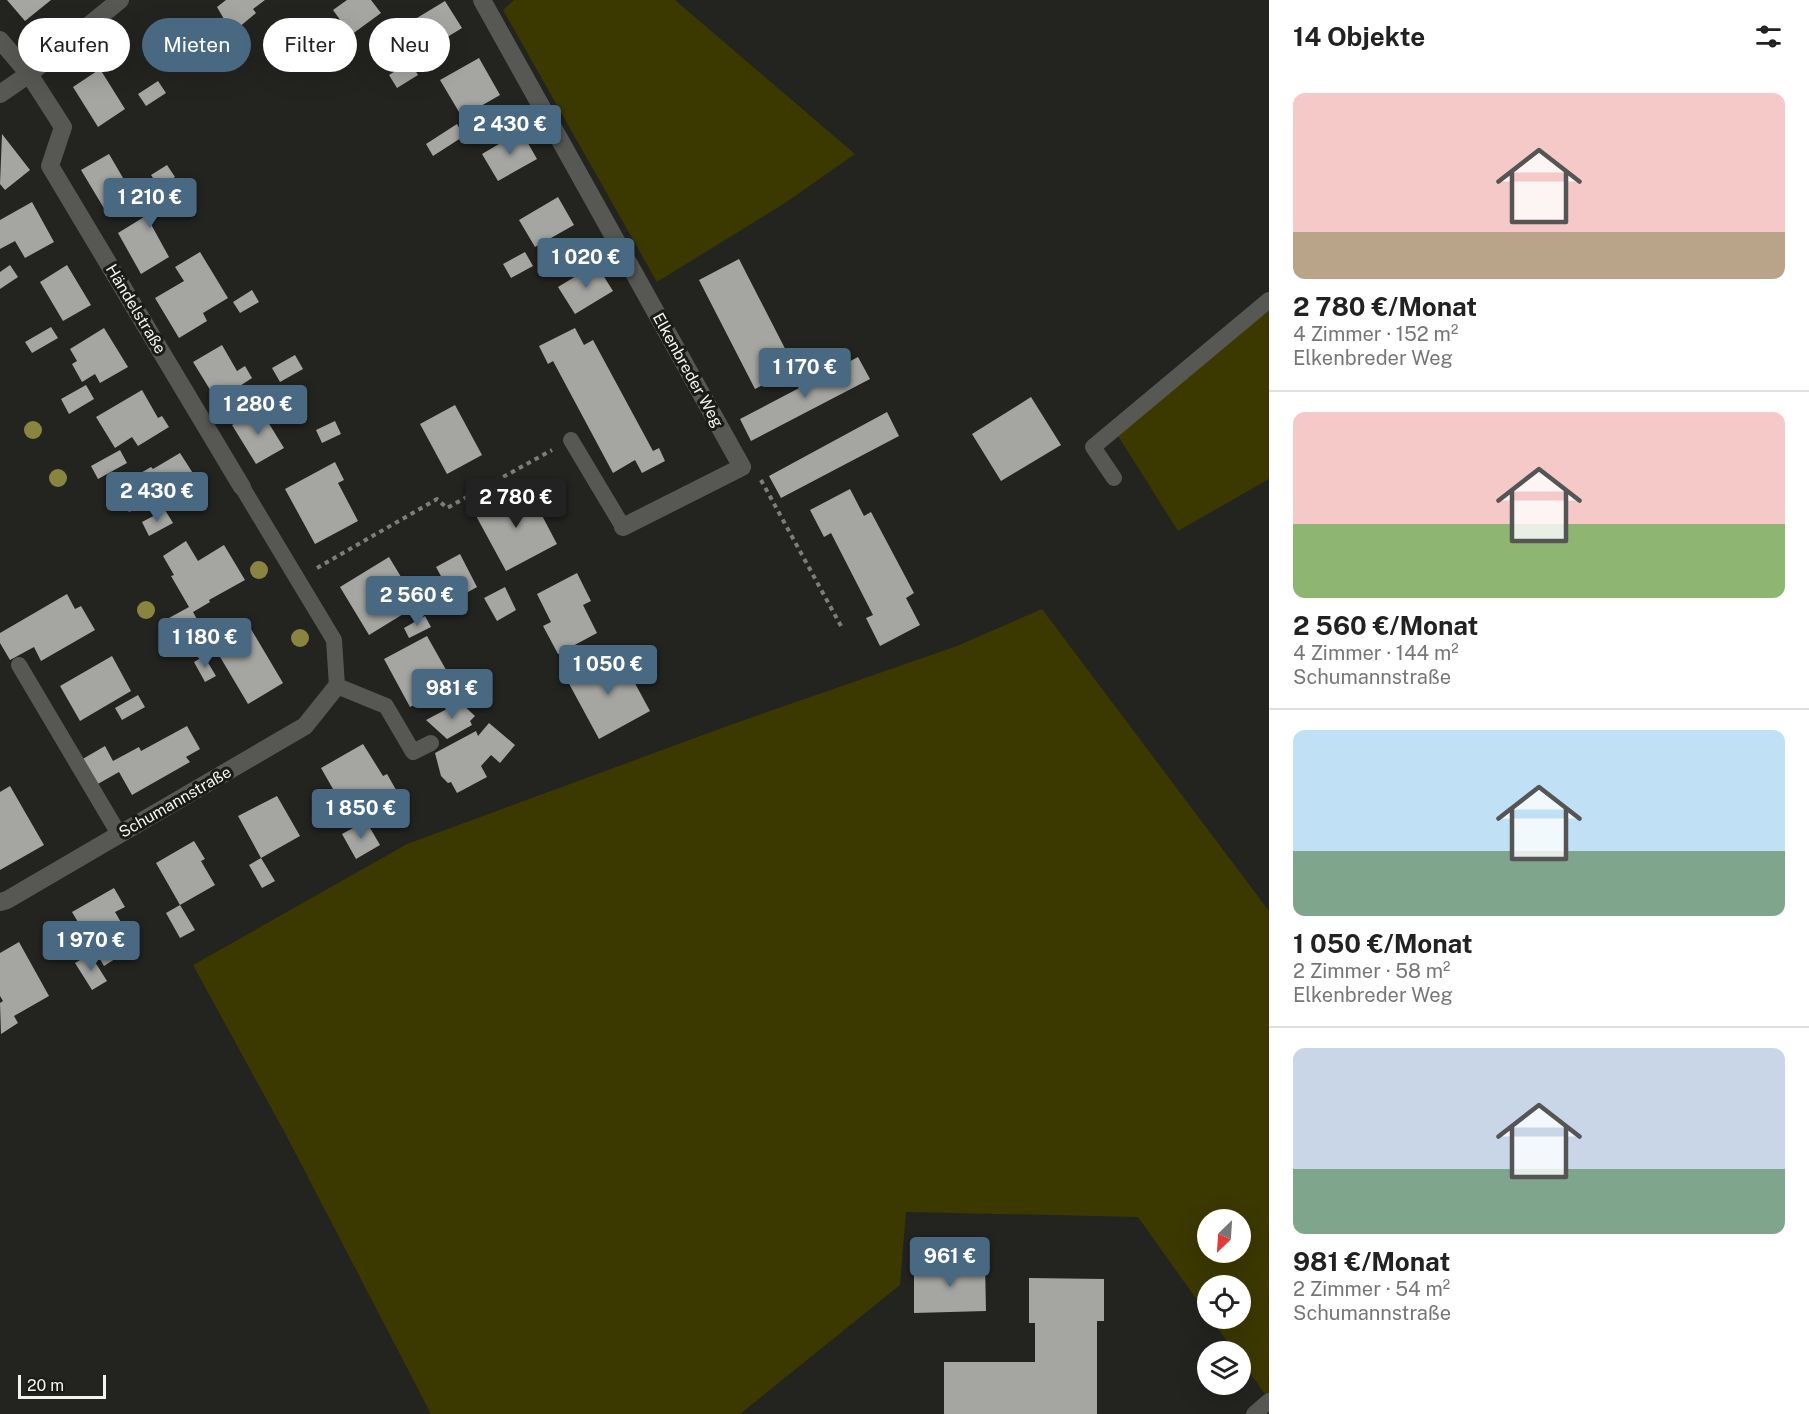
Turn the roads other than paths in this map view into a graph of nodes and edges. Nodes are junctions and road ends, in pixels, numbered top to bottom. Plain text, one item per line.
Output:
1 (120, 0) edge
2 (482, 0) edge
3 (0, 40) edge
4 (29, 74) junction
5 (0, 94) edge
6 (1269, 300) edge
7 (571, 440) road end
8 (1114, 478) dead end
9 (242, 487) joint
10 (623, 527) joint
11 (19, 664) dead end
12 (337, 686) junction
13 (430, 743) dead end
14 (119, 834) junction
15 (0, 902) edge
16 (1269, 1401) edge
17 (1254, 1414) edge

1 - 4 street
2 - 10 street, Elkenbreder Weg
3 - 4 street, Händelstraße
4 - 5 street
4 - 9 street, Händelstraße
6 - 8 lane
7 - 10 lane
9 - 12 lane
11 - 14 lane
12 - 13 lane
12 - 14 street, Schumannstraße
14 - 15 street, Schumannstraße
16 - 17 lane

